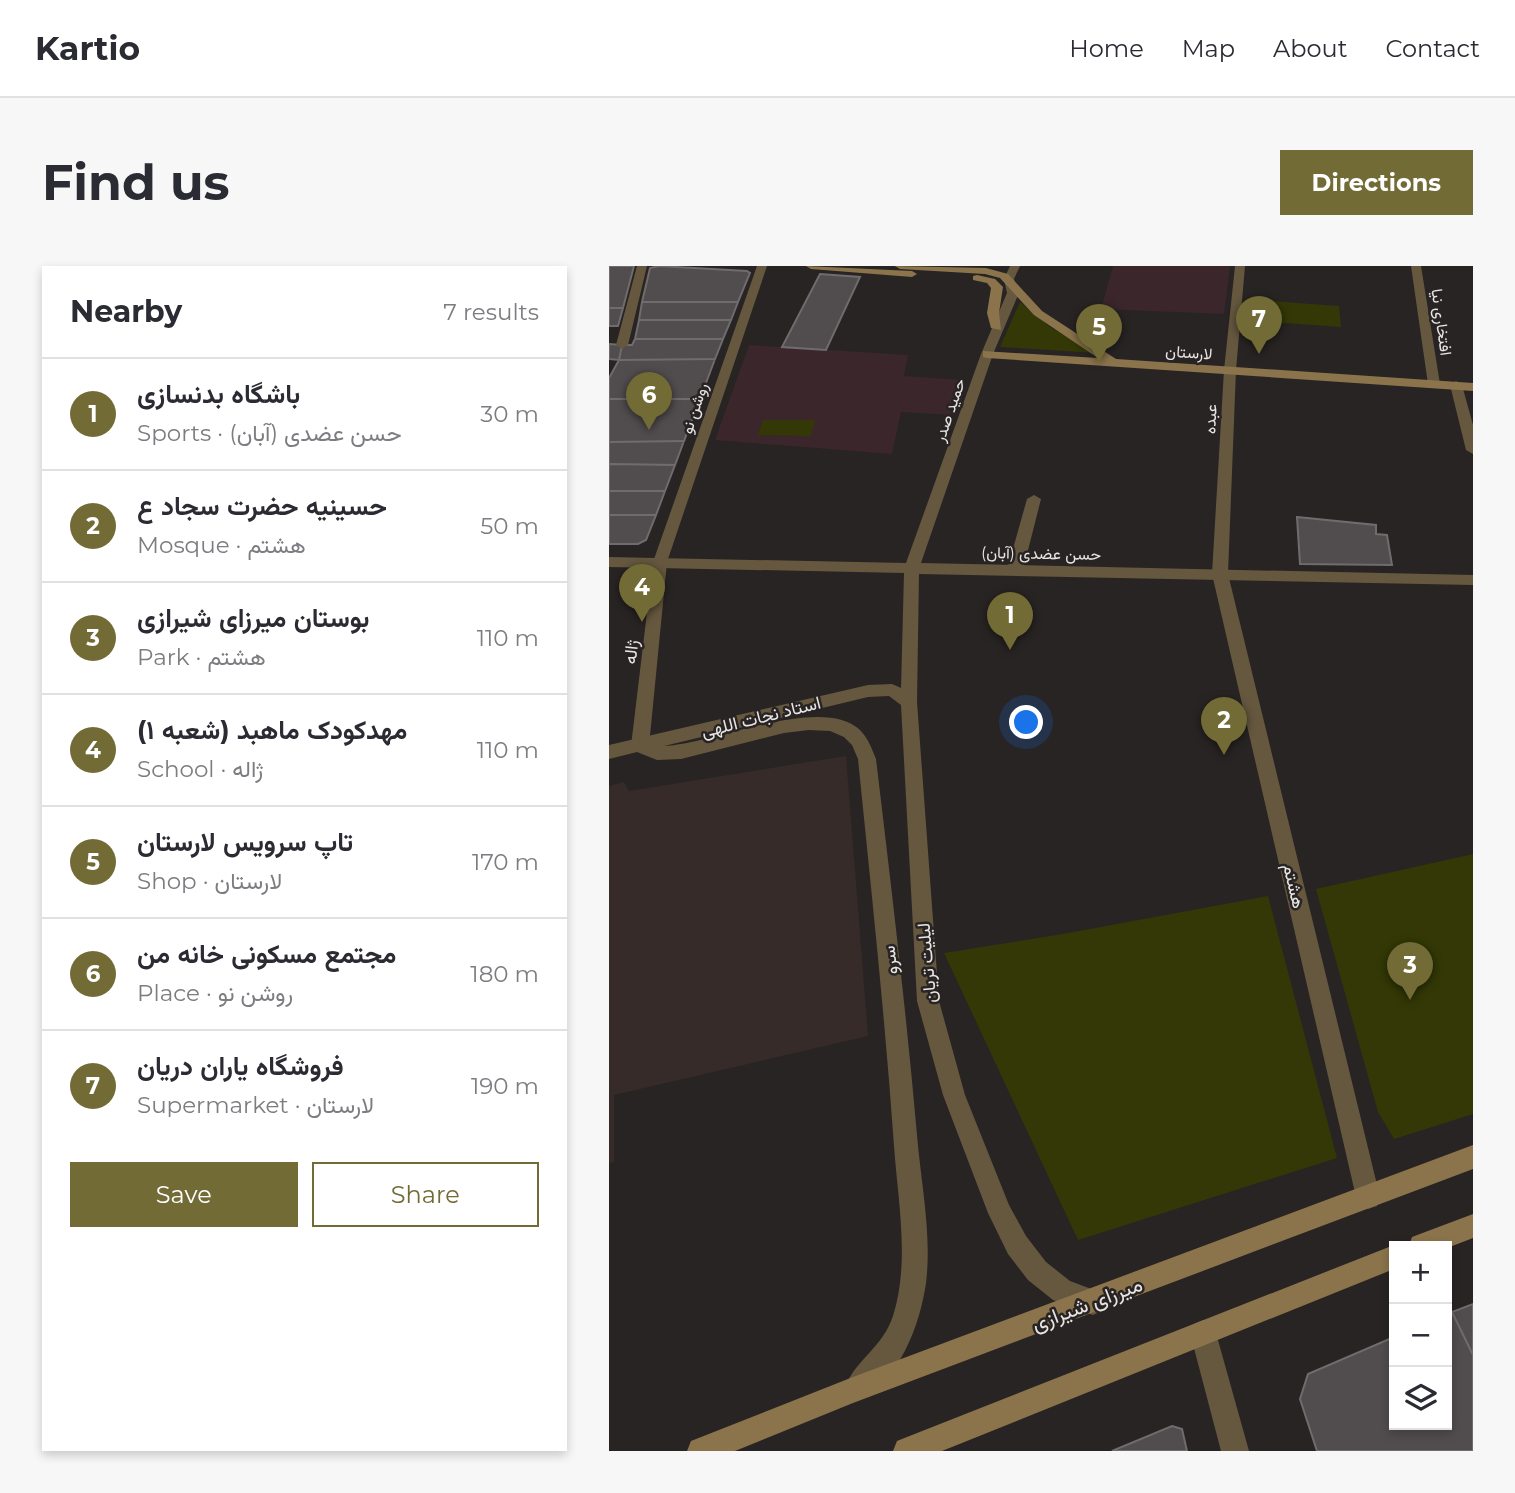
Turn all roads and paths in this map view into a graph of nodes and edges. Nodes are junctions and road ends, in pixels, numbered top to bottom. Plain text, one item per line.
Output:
1 (642, 266) edge
2 (762, 266) edge
3 (811, 266) edge
4 (900, 266) edge
5 (1015, 266) edge
6 (1240, 266) edge
7 (1416, 266) edge
8 (887, 269) edge
9 (1009, 279) junction
10 (996, 328) junction
11 (622, 345) dead end
12 (987, 354) junction
13 (1113, 363) junction
14 (1230, 370) junction
15 (1434, 384) junction
16 (1455, 385) junction
17 (1473, 387) edge
18 (1473, 450) edge
19 (1034, 499) dead end
20 (609, 562) edge
21 (660, 562) junction
22 (912, 568) junction
23 (1015, 570) junction
24 (1220, 574) junction
25 (1473, 580) edge
26 (909, 702) junction
27 (640, 746) junction
28 (609, 752) edge
29 (1473, 1157) edge
30 (1368, 1197) junction
31 (1473, 1226) edge
32 (1434, 1241) edge
33 (1389, 1259) edge
34 (1093, 1302) junction
35 (1203, 1333) junction
36 (853, 1390) junction
37 (701, 1451) edge
38 (907, 1451) edge
39 (1235, 1451) edge

1 - 11 street
2 - 21 street, روشن نو
3 - 8 main road
4 - 9 main road
5 - 9 street, حمید صدر
6 - 14 street, عبده
7 - 15 street, افتخاری نیا
8 - 10 main road
9 - 10 street, حمید صدر
9 - 13 main road
10 - 12 street, حمید صدر
12 - 13 main road, لارستان
12 - 22 street, حمید صدر
13 - 14 main road, لارستان
14 - 15 main road, لارستان
14 - 24 street, عبده
15 - 16 main road, لارستان
16 - 17 main road, لارستان
16 - 18 street
19 - 23 street
20 - 21 street, حسن عضدی (آبان)
21 - 22 street, حسن عضدی (آبان)
21 - 27 street, ژاله
22 - 23 street, حسن عضدی (آبان)
22 - 26 street, لیلیت تریان
23 - 24 street, حسن عضدی (آبان)
24 - 25 street, حسن عضدی (آبان)
24 - 30 street, هشتم
26 - 27 street, استاد نجات اللهی
26 - 34 street, لیلیت تریان
27 - 28 street, استاد نجات اللهی
27 - 36 street, سرو
29 - 30 main road, میرزای شیرازی
30 - 34 main road, میرزای شیرازی
31 - 32 main road
33 - 35 main road
34 - 36 main road, میرزای شیرازی
35 - 38 main road
35 - 39 street
36 - 37 main road, میرزای شیرازی

